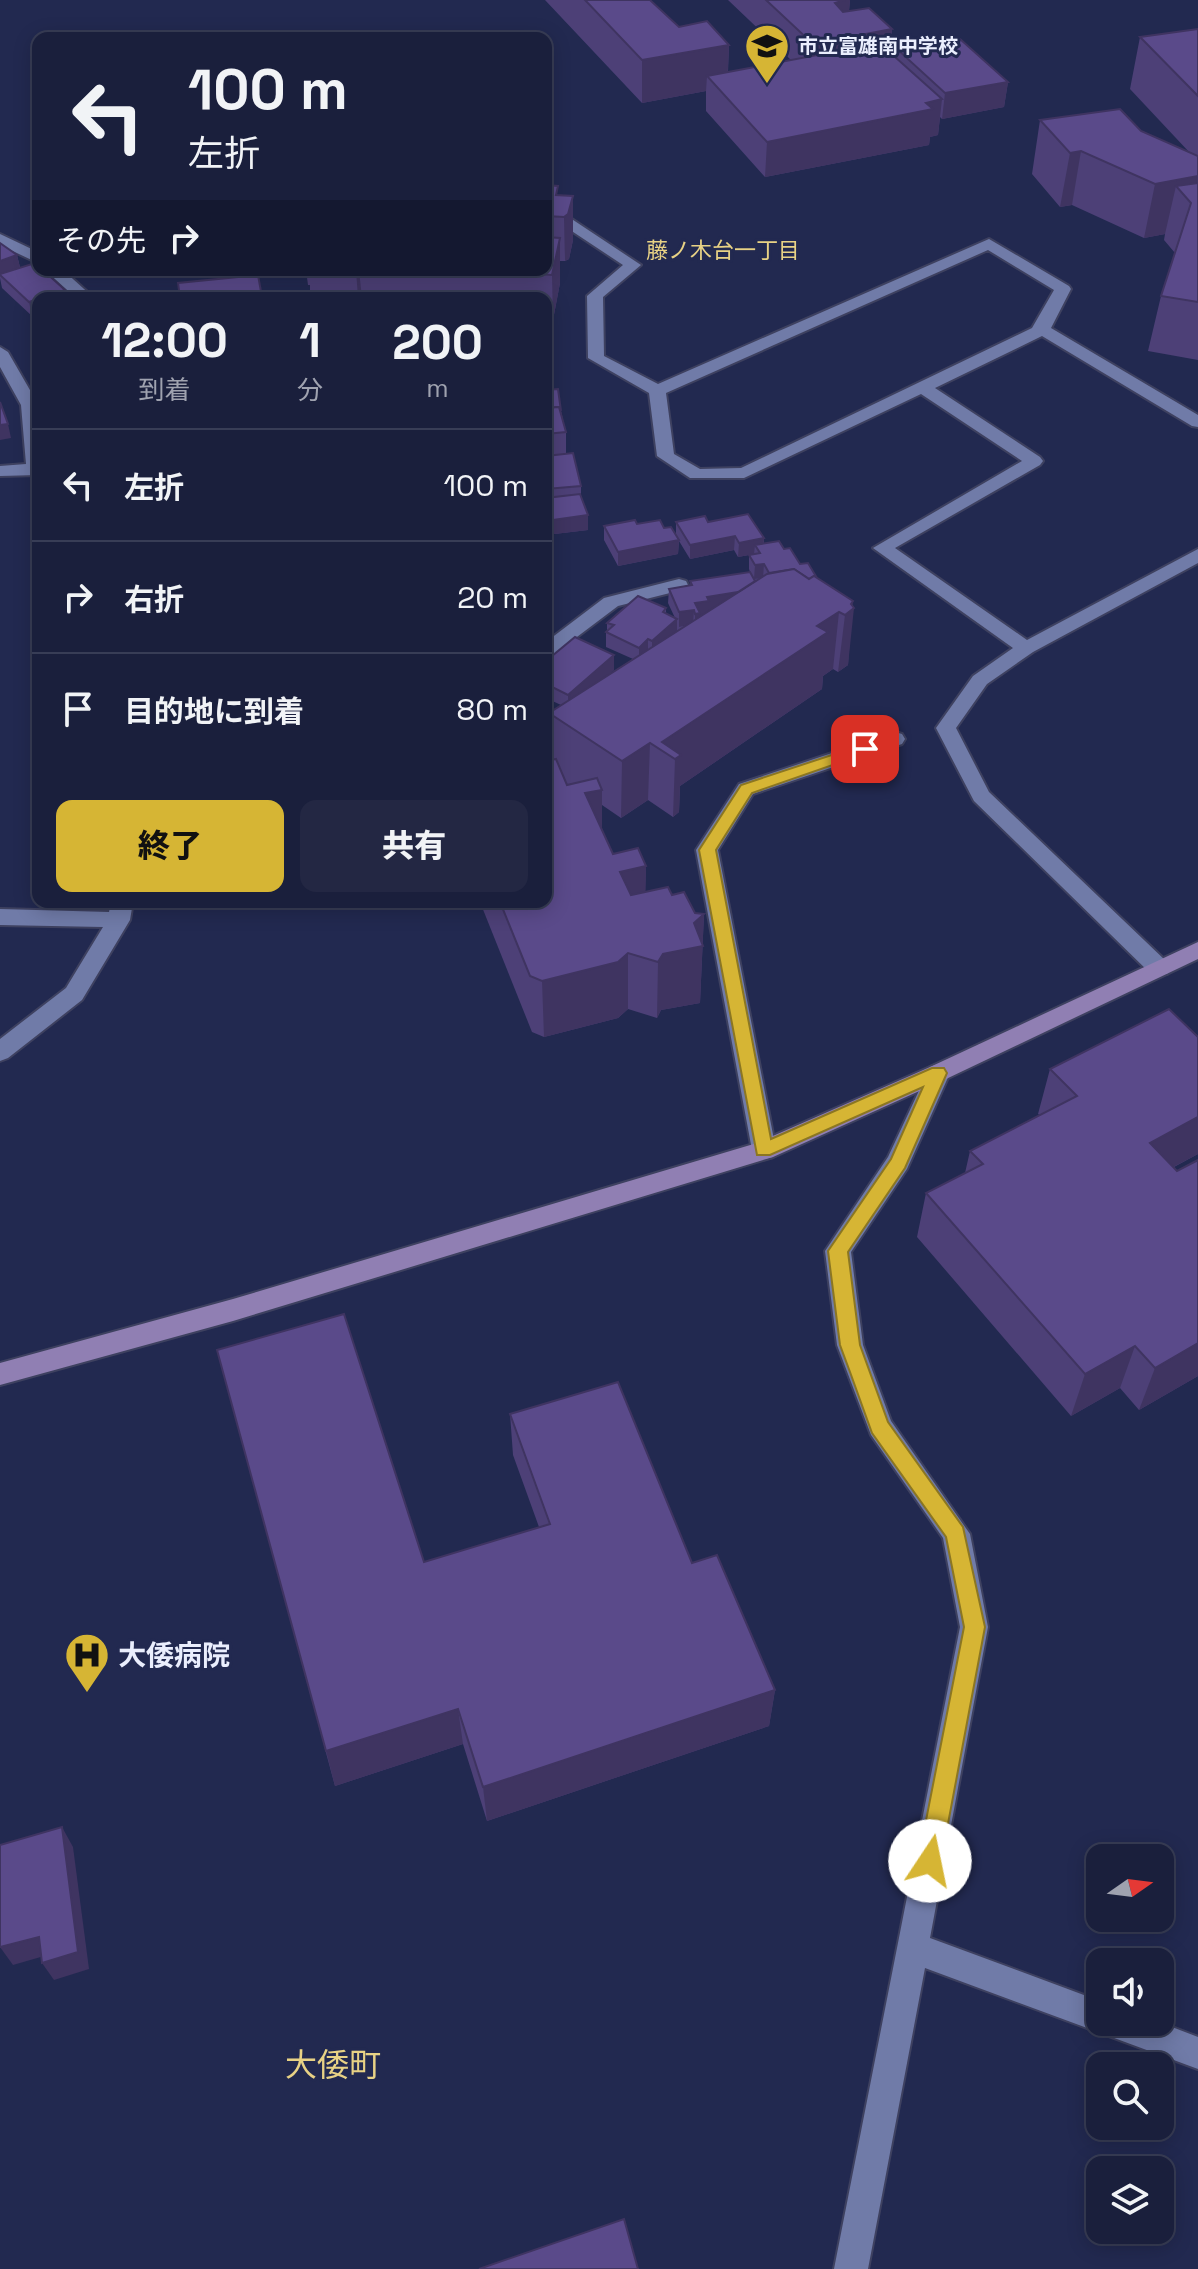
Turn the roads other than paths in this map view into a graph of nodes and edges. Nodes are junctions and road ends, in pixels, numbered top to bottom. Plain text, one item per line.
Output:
1 (552, 211) edge
2 (0, 239) edge
3 (32, 255) edge
4 (60, 276) edge
5 (79, 292) edge
6 (1041, 329) junction
7 (0, 352) edge
8 (923, 388) junction
9 (657, 391) junction
10 (1198, 422) edge
11 (32, 424) edge
12 (32, 470) edge
13 (0, 471) edge
14 (1198, 555) edge
15 (679, 585) edge
16 (552, 646) edge
17 (1026, 648) junction
18 (895, 739) dead end
19 (121, 911) edge
20 (0, 917) edge
21 (1198, 950) edge
22 (1159, 968) junction
23 (0, 1052) edge
24 (938, 1073) junction
25 (764, 1150) junction
26 (0, 1374) edge
27 (913, 1948) junction
28 (1086, 2012) edge
29 (1152, 2036) edge
30 (1198, 2053) edge
31 (851, 2269) edge

1 - 9 street
2 - 3 street
4 - 5 street
6 - 8 street
6 - 9 street
6 - 10 street
7 - 11 street
8 - 9 street
8 - 17 street
12 - 13 street
14 - 17 street
15 - 16 street
17 - 22 street
18 - 25 street
19 - 20 street
19 - 23 street
21 - 22 street
22 - 24 street
24 - 25 street
24 - 27 street
25 - 26 street
27 - 28 street
27 - 31 street
29 - 30 street

